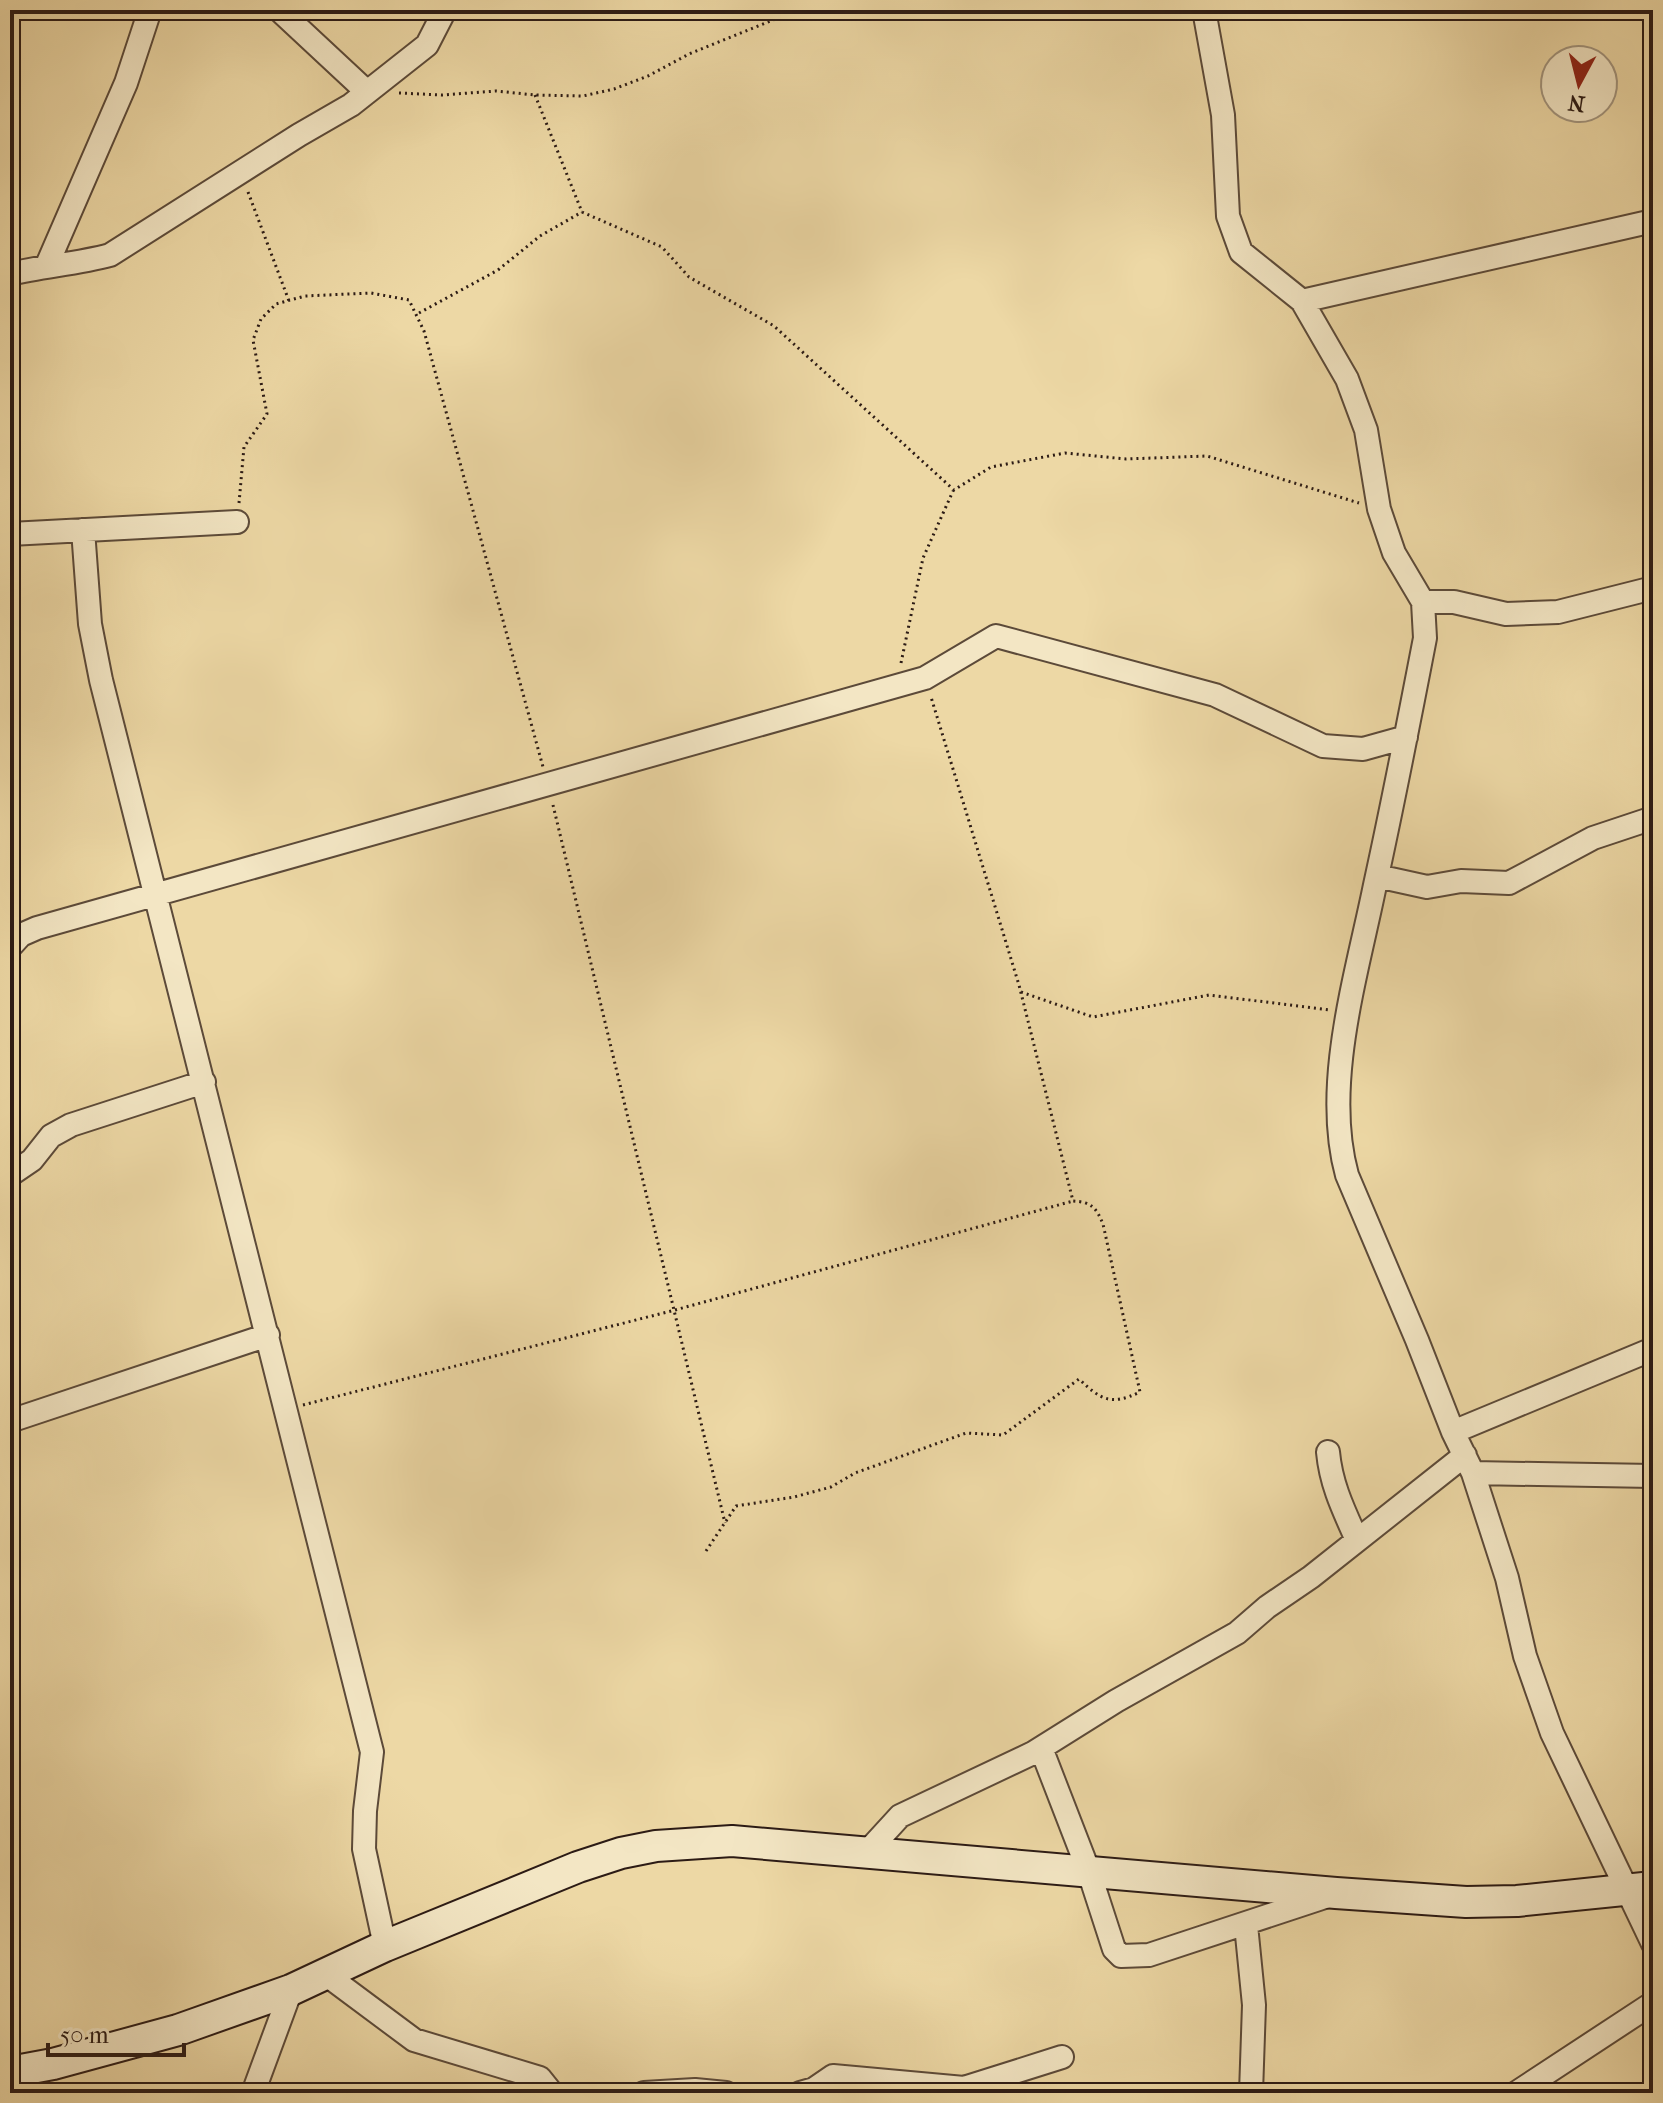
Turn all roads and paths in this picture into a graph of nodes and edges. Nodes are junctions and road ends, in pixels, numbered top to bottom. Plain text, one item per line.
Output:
1 (150, 10) edge
2 (279, 10) edge
3 (445, 10) edge
4 (798, 10) edge
5 (1204, 10) edge
6 (367, 92) junction
7 (535, 95) junction
8 (241, 171) junction
9 (582, 212) junction
10 (1653, 221) edge
11 (47, 265) junction
12 (10, 274) edge
13 (289, 301) dead end
14 (1302, 301) junction
15 (418, 314) dead end
16 (954, 490) junction
17 (1379, 509) junction
18 (237, 522) dead end
19 (83, 530) junction
20 (10, 534) edge
21 (1653, 588) edge
22 (1423, 602) junction
23 (925, 678) junction
24 (896, 686) junction
25 (1406, 737) junction
26 (1653, 818) edge
27 (1377, 876) junction
28 (156, 894) junction
29 (10, 947) edge
30 (1021, 992) junction
31 (1350, 1012) junction
32 (204, 1082) junction
33 (10, 1175) edge
34 (1073, 1201) junction
35 (268, 1335) junction
36 (1653, 1349) edge
37 (287, 1409) junction
38 (10, 1421) edge
39 (1453, 1432) junction
40 (1328, 1452) dead end
41 (1469, 1464) junction
42 (1653, 1476) edge
43 (1357, 1540) junction
44 (706, 1551) dead end
45 (1041, 1748) junction
46 (867, 1852) junction
47 (1089, 1872) junction
48 (1640, 1888) edge
49 (1336, 1893) junction
50 (1246, 1925) junction
51 (1653, 1944) edge
52 (385, 1946) junction
53 (324, 1973) junction
54 (291, 1990) junction
55 (1653, 2003) edge
56 (1062, 2057) dead end
57 (10, 2072) edge
58 (871, 2086) edge
59 (968, 2091) edge
60 (695, 2092) edge
61 (253, 2093) edge
62 (552, 2093) edge
63 (644, 2093) edge
64 (726, 2093) edge
65 (800, 2093) edge
66 (1251, 2093) edge
67 (1516, 2093) edge

1 - 11 street
2 - 6 street
3 - 6 street
4 - 7 path
5 - 14 street
6 - 7 path
6 - 8 street
7 - 9 path
8 - 11 street
8 - 13 path
9 - 15 path
9 - 16 path
10 - 14 street
11 - 12 street
14 - 17 street
16 - 17 path
16 - 24 path
17 - 22 street
18 - 19 street
19 - 20 street
19 - 28 street
21 - 22 street
22 - 25 street
23 - 24 street
23 - 25 street
23 - 30 path
24 - 28 street
25 - 27 street
26 - 27 street
27 - 31 street
28 - 29 street
28 - 32 street
30 - 31 path
30 - 34 path
31 - 39 street
32 - 33 street
32 - 35 street
34 - 37 path
34 - 44 path
35 - 37 street
35 - 38 street
36 - 39 street
37 - 52 street
39 - 41 street
40 - 43 street
41 - 42 street
41 - 43 street
41 - 48 street
43 - 45 street
45 - 46 street
45 - 47 street
46 - 47 street
46 - 52 street
47 - 49 street
47 - 50 street
48 - 49 street
48 - 51 street
49 - 50 street
50 - 66 street
52 - 53 street
53 - 54 street
53 - 62 street
54 - 57 street
54 - 61 street
55 - 67 street
56 - 59 street
58 - 59 street
58 - 65 street
60 - 63 street
60 - 64 street

